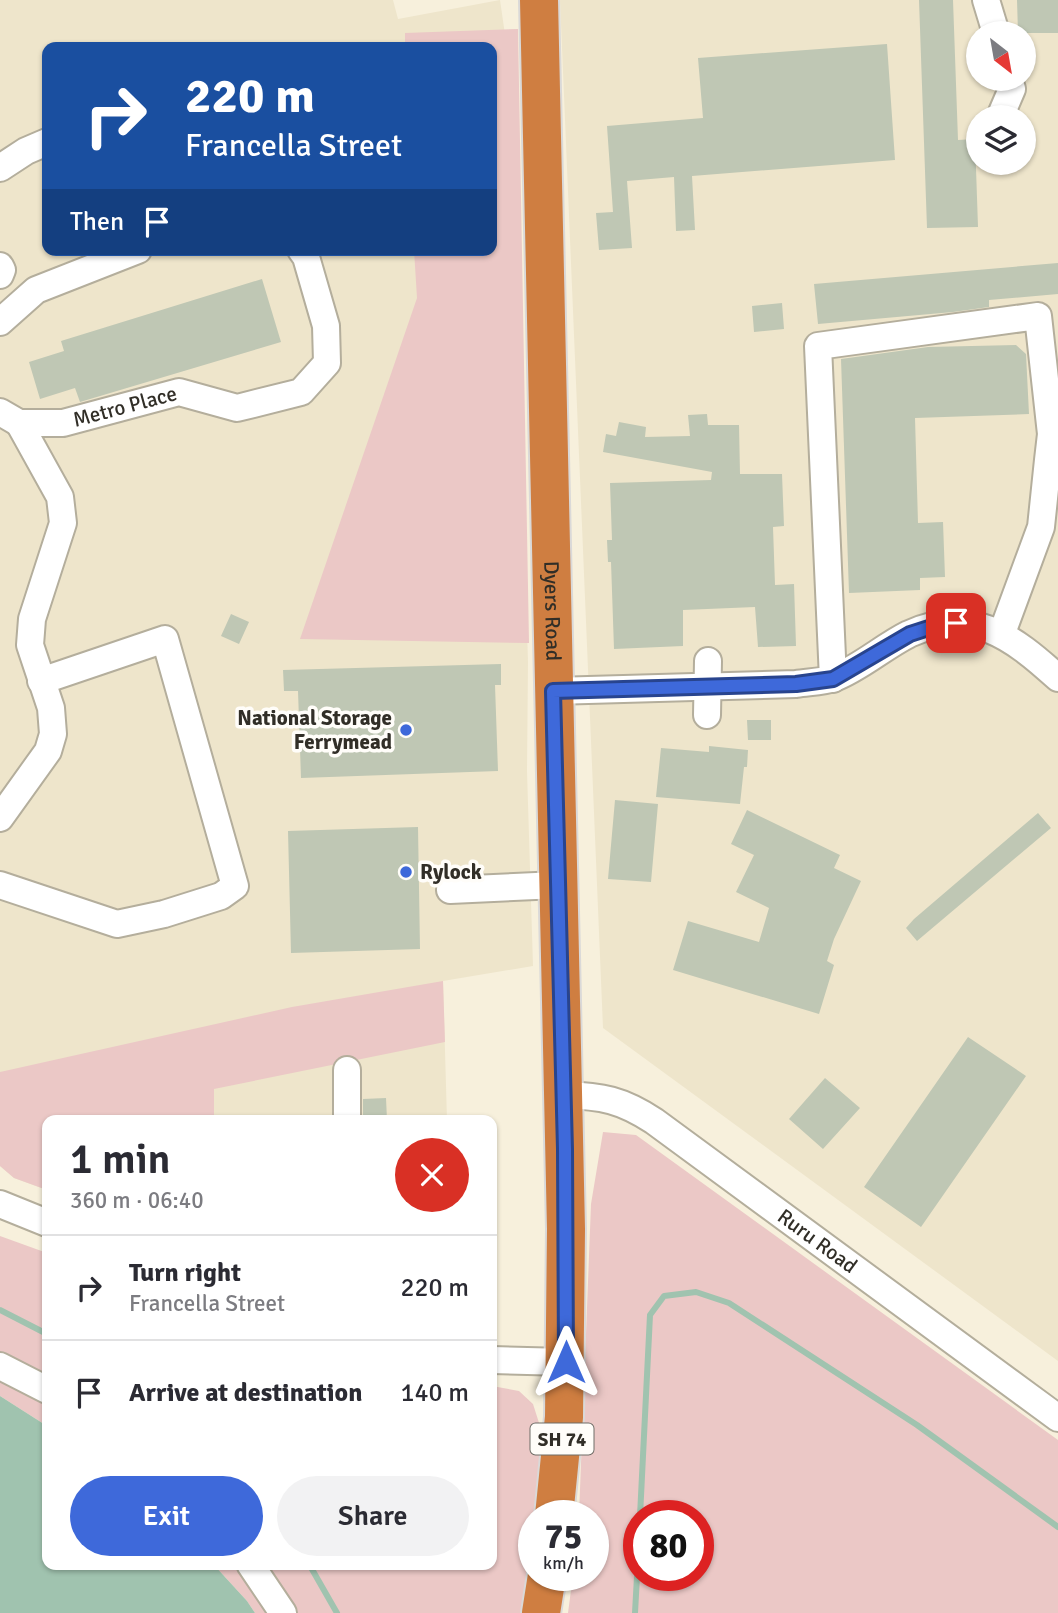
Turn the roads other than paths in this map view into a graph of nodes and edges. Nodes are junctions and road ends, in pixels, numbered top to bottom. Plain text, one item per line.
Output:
1 (539, 0) edge
2 (986, 0) edge
3 (992, 21) edge
4 (42, 144) edge
5 (0, 168) edge
6 (123, 256) edge
7 (305, 256) edge
8 (0, 266) edge
9 (0, 275) edge
10 (0, 322) edge
11 (6, 421) edge
12 (1002, 633) junction
13 (708, 660) dead end
14 (1058, 678) edge
15 (833, 679) junction
16 (41, 681) junction
17 (707, 687) junction
18 (553, 691) junction
19 (707, 715) dead end
20 (0, 818) edge
21 (558, 884) junction
22 (0, 885) edge
23 (450, 890) dead end
24 (347, 1070) dead end
25 (564, 1095) junction
26 (347, 1115) edge
27 (0, 1204) edge
28 (42, 1221) edge
29 (497, 1360) edge
30 (566, 1362) junction
31 (0, 1366) edge
32 (42, 1387) edge
33 (1058, 1418) edge
34 (556, 1500) edge
35 (254, 1570) edge
36 (544, 1591) edge
37 (283, 1613) edge
38 (541, 1613) edge

1 - 18 highway, Dyers Road / SH 74
2 - 3 street
4 - 5 street
6 - 10 street
7 - 11 street, Metro Place
8 - 9 street
11 - 16 street
12 - 14 street
12 - 15 street
12 - 15 street
13 - 17 street
15 - 17 street
16 - 20 street
16 - 22 street
17 - 18 street
17 - 19 street
18 - 21 highway, Dyers Road / SH 74
21 - 23 street
21 - 25 highway, Dyers Road / SH 74
24 - 26 street
25 - 30 highway, Dyers Road / SH 74
25 - 33 street, Ruru Road
27 - 28 street
29 - 30 street
30 - 34 highway, Dyers Road / SH 74
31 - 32 street
35 - 37 street
36 - 38 highway

